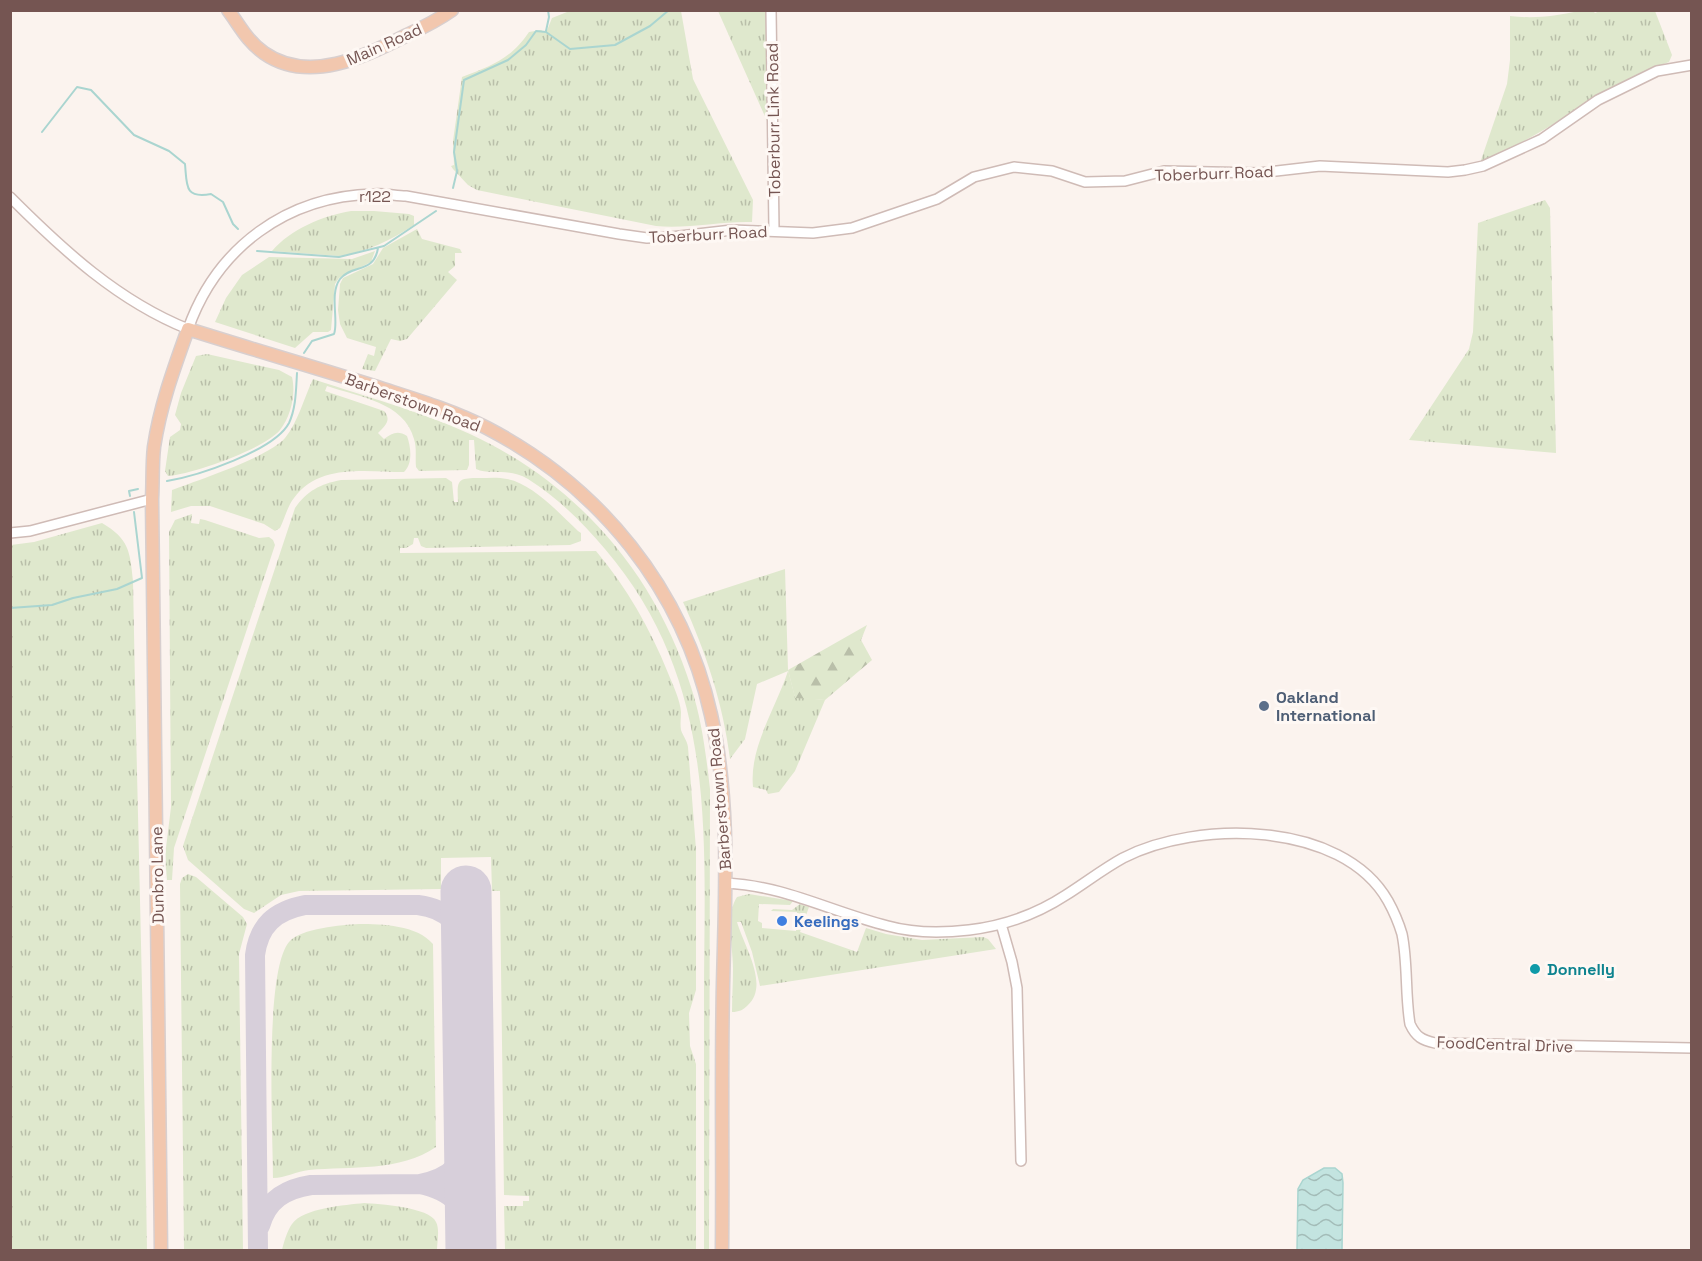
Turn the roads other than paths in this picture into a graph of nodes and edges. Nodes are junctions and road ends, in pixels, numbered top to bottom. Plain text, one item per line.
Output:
1 (228, 10) edge
2 (452, 10) edge
3 (771, 10) edge
4 (1692, 64) edge
5 (10, 197) edge
6 (774, 231) junction
7 (619, 234) joint
8 (188, 329) junction
9 (152, 500) junction
10 (10, 533) edge
11 (726, 883) junction
12 (1000, 924) junction
13 (1692, 1048) edge
14 (1021, 1161) dead end
15 (161, 1251) edge
16 (722, 1251) edge

1 - 2 main road, Main Road
3 - 6 street, Toberburr Link Road
4 - 6 street, Toberburr Road
5 - 8 street
6 - 7 street, Toberburr Road
7 - 8 street, r122
8 - 9 main road, Dunbro Lane
8 - 11 main road, Barberstown Road
9 - 10 street
9 - 15 main road, Dunbro Lane
11 - 12 street, FoodCentral Drive
11 - 16 main road, Barberstown Road
12 - 13 street, FoodCentral Drive
12 - 14 street

